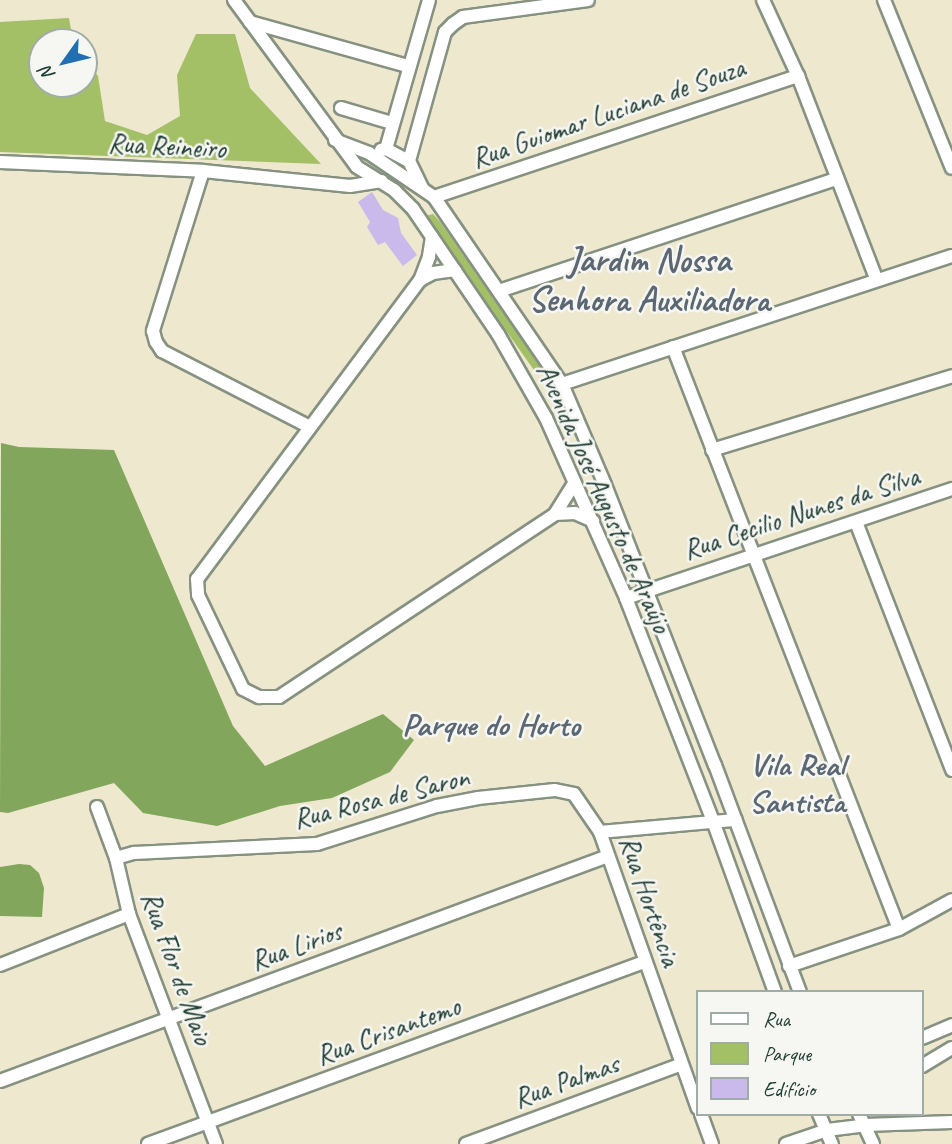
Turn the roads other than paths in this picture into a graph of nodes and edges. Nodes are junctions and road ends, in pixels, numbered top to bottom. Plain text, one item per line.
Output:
1 (234, 0) edge
2 (248, 0) edge
3 (429, 0) edge
4 (588, 0) edge
5 (763, 0) edge
6 (884, 0) edge
7 (247, 18) junction
8 (408, 66) junction
9 (798, 76) junction
10 (341, 108) dead end
11 (392, 123) junction
12 (334, 140) junction
13 (386, 149) junction
14 (369, 153) junction
15 (409, 161) junction
16 (0, 162) edge
17 (357, 167) junction
18 (952, 168) edge
19 (203, 171) junction
20 (836, 179) junction
21 (382, 181) junction
22 (332, 182) junction
23 (422, 188) junction
24 (434, 197) junction
25 (432, 237) junction
26 (952, 256) edge
27 (455, 270) junction
28 (876, 278) junction
29 (419, 280) junction
30 (499, 292) junction
31 (673, 346) junction
32 (952, 376) edge
33 (562, 384) junction
34 (310, 427) junction
35 (712, 450) junction
36 (575, 483) junction
37 (952, 489) edge
38 (555, 514) junction
39 (590, 517) junction
40 (856, 522) junction
41 (752, 554) junction
42 (646, 592) junction
43 (629, 597) junction
44 (952, 770) edge
45 (574, 794) joint
46 (97, 807) dead end
47 (735, 820) junction
48 (713, 821) junction
49 (600, 832) junction
50 (608, 856) junction
51 (116, 858) junction
52 (952, 901) edge
53 (129, 914) junction
54 (899, 929) junction
55 (644, 962) junction
56 (0, 965) edge
57 (789, 966) junction
58 (774, 990) edge
59 (799, 990) edge
60 (170, 1019) junction
61 (952, 1025) edge
62 (924, 1037) edge
63 (952, 1048) edge
64 (682, 1064) junction
65 (924, 1065) edge
66 (0, 1081) edge
67 (696, 1102) edge
68 (702, 1116) edge
69 (820, 1116) edge
70 (919, 1118) edge
71 (862, 1119) edge
72 (207, 1122) junction
73 (952, 1122) edge
74 (827, 1130) junction
75 (148, 1144) edge
76 (216, 1144) edge
77 (466, 1144) edge
78 (712, 1144) edge
79 (786, 1144) edge
80 (832, 1144) edge
81 (873, 1144) edge

1 - 7 street
2 - 7 street
3 - 8 street
4 - 15 street
5 - 9 street
6 - 18 street
7 - 8 street
7 - 12 street
8 - 11 street
9 - 20 street
9 - 24 street, Rua Guiomar Luciana de Souza
10 - 11 street
11 - 13 street
12 - 14 street, Avenida José Augusto de Araújo
12 - 17 street, Avenida José Augusto de Araújo
13 - 14 street
13 - 15 street
14 - 17 street
14 - 23 street, Avenida José Augusto de Araújo
15 - 23 street
16 - 19 street, Rua Reineiro
17 - 21 street, Avenida José Augusto de Araújo
17 - 22 street
19 - 22 street, Rua Reineiro
19 - 34 street
20 - 28 street
20 - 30 street
21 - 22 street, Rua Reineiro
21 - 25 street, Avenida José Augusto de Araújo
23 - 24 street, Avenida José Augusto de Araújo
24 - 30 street, Avenida José Augusto de Araújo
25 - 27 street, Avenida José Augusto de Araújo
25 - 29 street
26 - 28 street
27 - 29 street
27 - 36 street, Avenida José Augusto de Araújo
28 - 31 street
29 - 34 street
30 - 33 street, Avenida José Augusto de Araújo
31 - 33 street
31 - 35 street
32 - 35 street
33 - 42 street, Avenida José Augusto de Araújo
34 - 38 street
35 - 41 street
36 - 38 street
36 - 39 street, Avenida José Augusto de Araújo
37 - 40 street, Rua Cecilio Nunes da Silva
38 - 39 street
39 - 43 street, Avenida José Augusto de Araújo
40 - 41 street, Rua Cecilio Nunes da Silva
40 - 44 street
41 - 42 street, Rua Cecilio Nunes da Silva
41 - 54 street
42 - 43 street, Rua Cecilio Nunes da Silva
42 - 47 street, Avenida José Augusto de Araújo
43 - 48 street, Avenida José Augusto de Araújo
45 - 49 street, Rua Hortência
45 - 51 street, Rua Rosa de Saron
46 - 51 street, Rua Flor de Maio
47 - 48 street
47 - 57 street, Avenida José Augusto de Araújo
48 - 49 street
48 - 58 street, Avenida José Augusto de Araújo
49 - 50 street, Rua Hortência
50 - 55 street, Rua Hortência
50 - 60 street, Rua Lirios
51 - 53 street, Rua Flor de Maio
52 - 54 street
53 - 56 street
53 - 60 street, Rua Flor de Maio
54 - 57 street
55 - 64 street, Rua Hortência
55 - 72 street, Rua Crisantemo
57 - 59 street, Avenida José Augusto de Araújo
60 - 66 street, Rua Lirios
60 - 72 street, Rua Flor de Maio
61 - 62 street
63 - 65 street
64 - 67 street, Rua Hortência
64 - 77 street, Rua Palmas
68 - 78 street
69 - 74 street
70 - 71 street
70 - 73 street
71 - 74 street
71 - 81 street
72 - 75 street, Rua Crisantemo
72 - 76 street, Rua Flor de Maio
74 - 79 street
74 - 80 street

